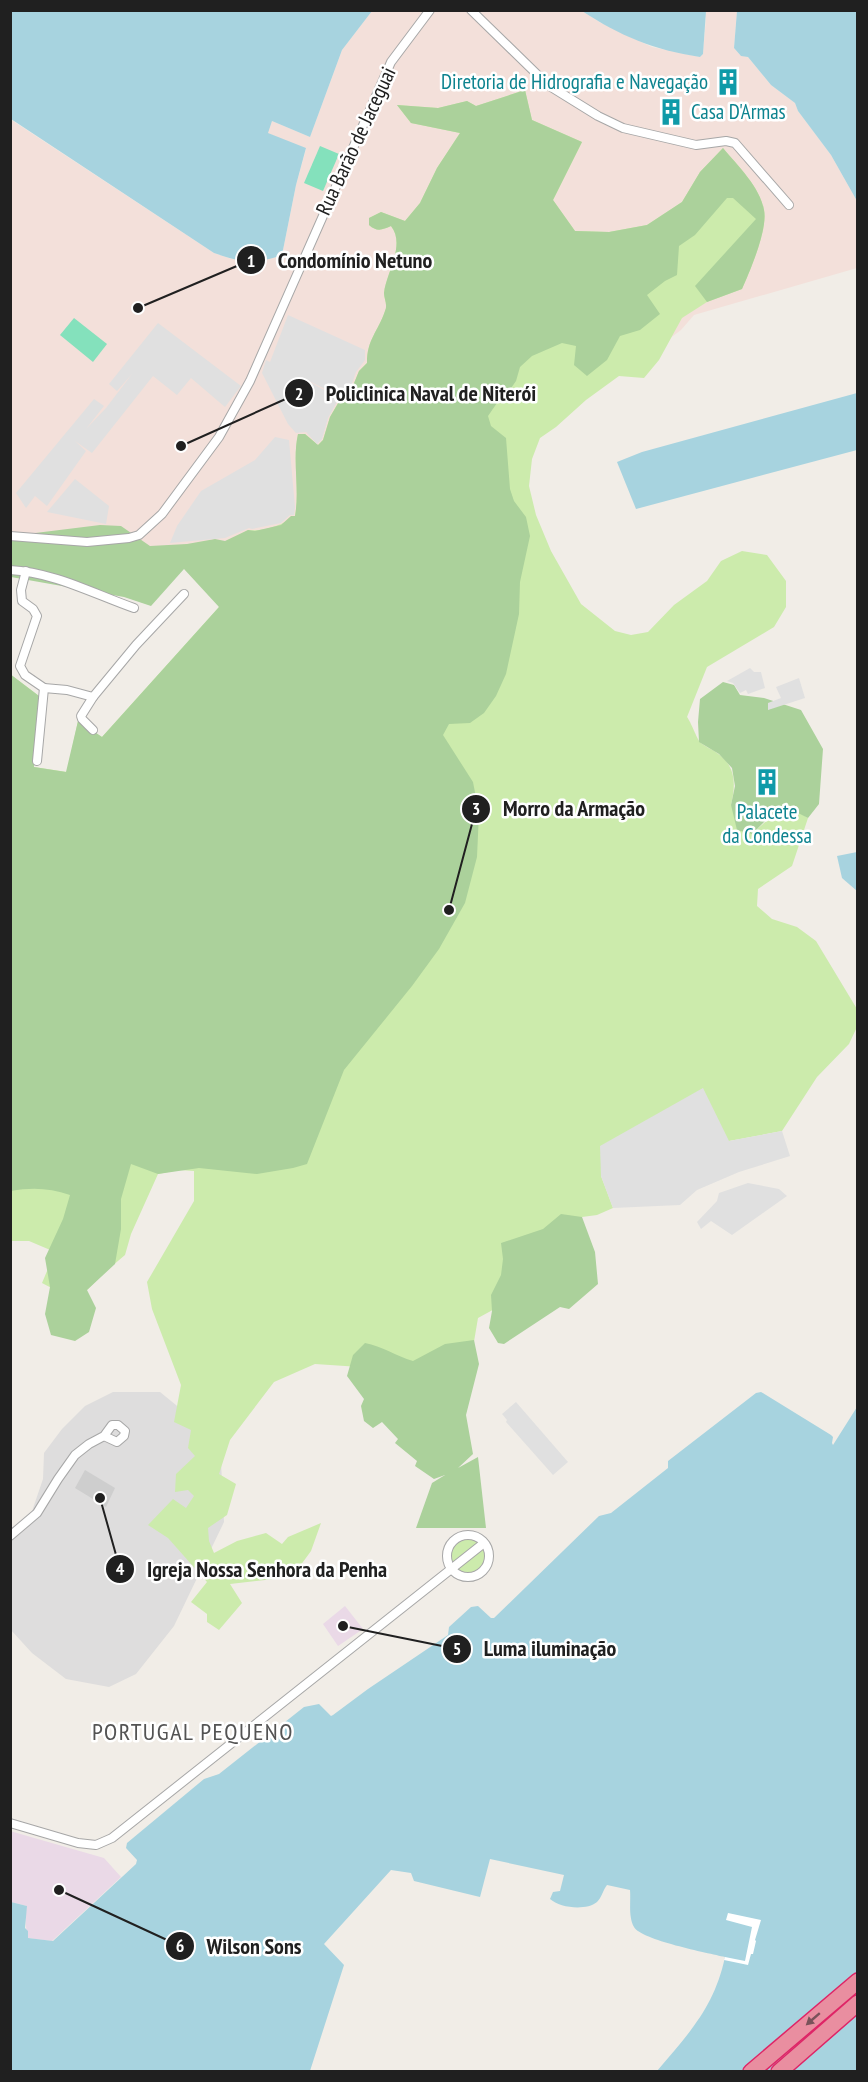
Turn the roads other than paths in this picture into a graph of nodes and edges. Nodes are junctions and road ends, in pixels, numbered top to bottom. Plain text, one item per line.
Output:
1 (430, 10) edge
2 (471, 10) edge
3 (789, 205) dead end
4 (10, 536) edge
5 (10, 570) edge
6 (26, 571) junction
7 (184, 594) dead end
8 (134, 608) dead end
9 (44, 688) junction
10 (93, 697) junction
11 (93, 730) dead end
12 (37, 761) dead end
13 (100, 1439) dead end
14 (10, 1524) edge
15 (21, 1527) junction
16 (10, 1536) edge
17 (484, 1543) junction
18 (452, 1570) junction
19 (10, 1823) edge
20 (858, 1981) edge
21 (858, 2003) edge
22 (751, 2072) edge
23 (779, 2072) edge

1 - 4 street, Rua Barão de Jaceguai
2 - 3 street
5 - 6 street
6 - 8 street
6 - 9 street
7 - 10 street
9 - 10 street
9 - 12 street
10 - 11 street
13 - 15 street
14 - 15 street
15 - 16 street
17 - 18 street
17 - 18 street
17 - 18 street
18 - 19 street
20 -> 22 highway
21 - 23 highway

